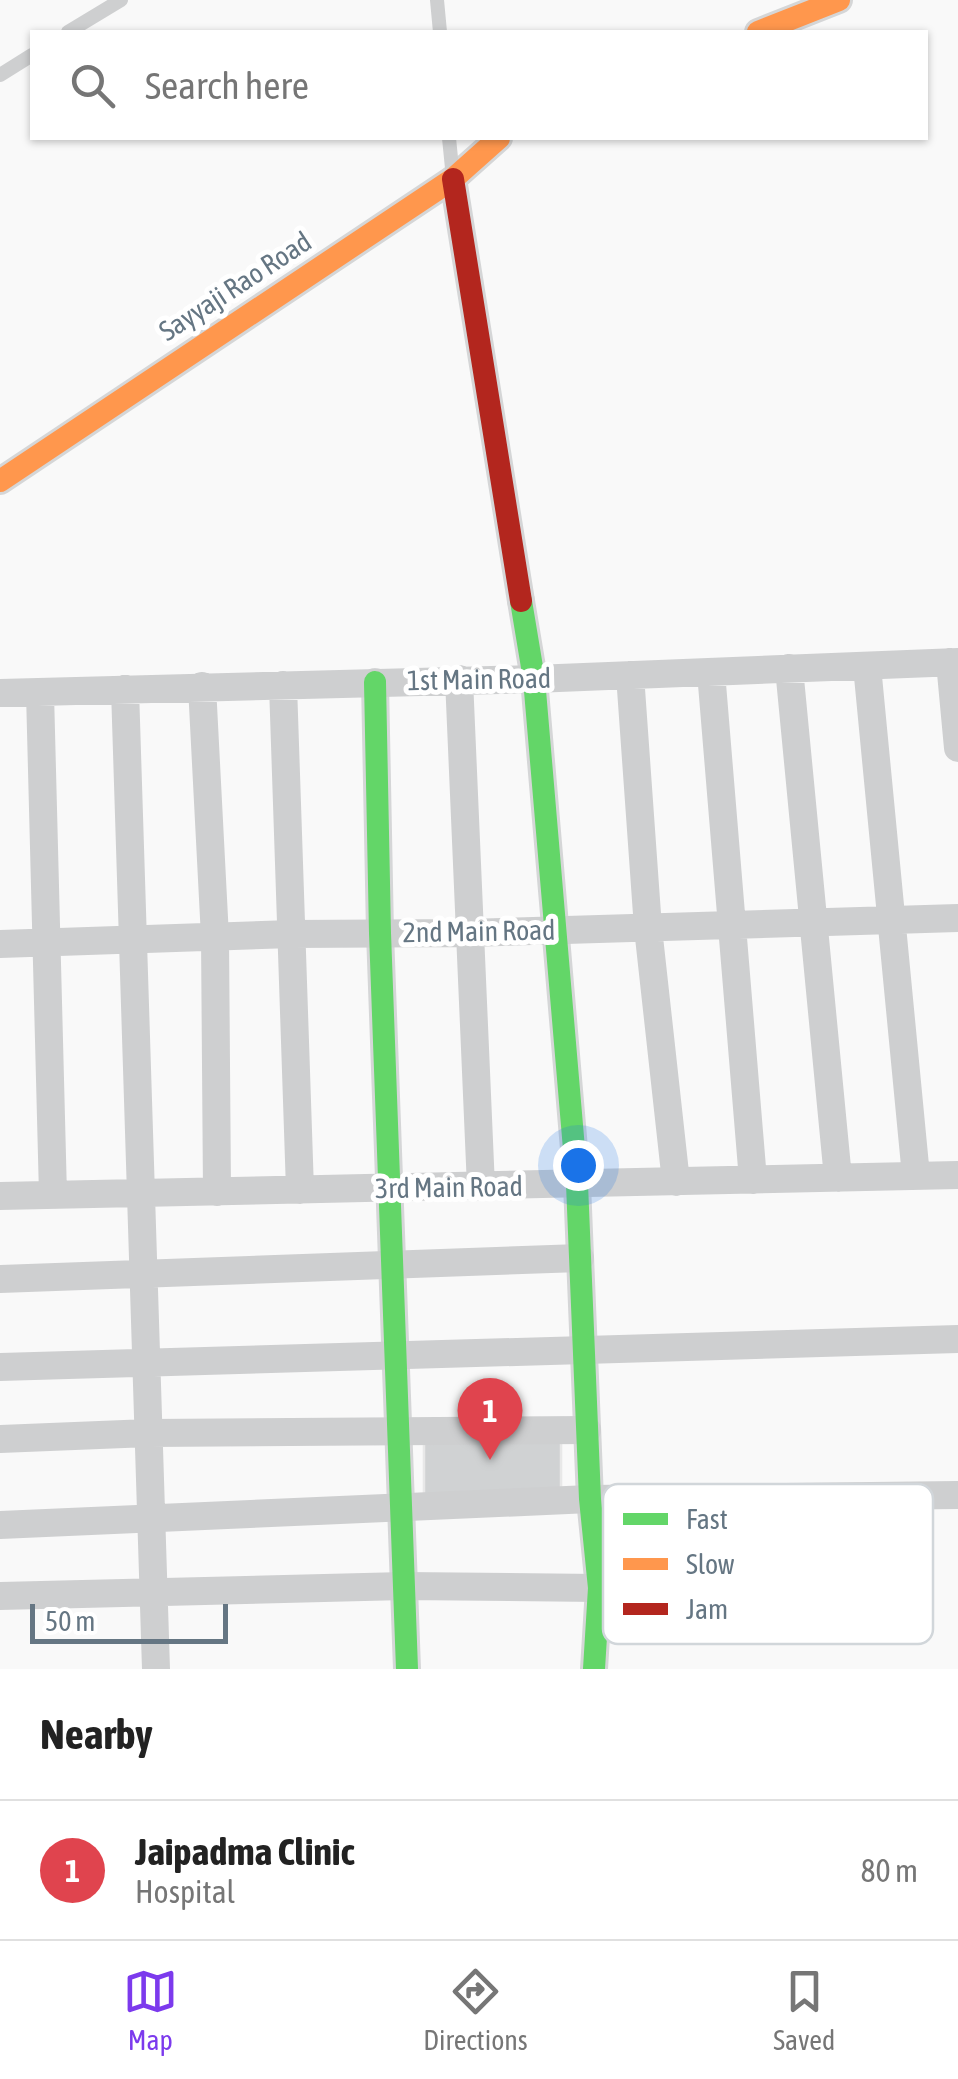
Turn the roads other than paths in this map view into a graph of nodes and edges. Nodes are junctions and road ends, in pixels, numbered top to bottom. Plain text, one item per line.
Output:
1 (121, 0) edge
2 (437, 0) edge
3 (839, 0) edge
4 (71, 30) edge
5 (440, 30) edge
6 (763, 30) edge
7 (30, 55) edge
8 (0, 74) edge
9 (449, 140) edge
10 (497, 140) edge
11 (453, 179) junction
12 (0, 481) edge
13 (954, 662) edge
14 (867, 666) junction
15 (790, 668) junction
16 (711, 672) junction
17 (630, 675) junction
18 (534, 678) junction
19 (459, 680) junction
20 (375, 682) junction
21 (283, 684) junction
22 (202, 686) junction
23 (125, 689) junction
24 (40, 693) junction
25 (0, 694) edge
26 (958, 748) edge
27 (958, 918) edge
28 (892, 920) junction
29 (812, 922) junction
30 (732, 925) junction
31 (648, 928) junction
32 (556, 930) junction
33 (380, 933) junction
34 (468, 933) junction
35 (292, 934) junction
36 (215, 937) junction
37 (134, 939) junction
38 (0, 944) edge
39 (45, 944) junction
40 (958, 1175) edge
41 (916, 1176) junction
42 (838, 1178) junction
43 (753, 1180) junction
44 (676, 1182) junction
45 (577, 1184) junction
46 (480, 1186) junction
47 (389, 1189) junction
48 (300, 1190) junction
49 (217, 1192) junction
50 (140, 1194) junction
51 (0, 1196) edge
52 (52, 1196) junction
53 (580, 1258) junction
54 (392, 1266) junction
55 (142, 1273) junction
56 (0, 1280) edge
57 (958, 1339) edge
58 (584, 1348) junction
59 (395, 1354) junction
60 (146, 1362) junction
61 (0, 1367) edge
62 (398, 1430) junction
63 (587, 1430) junction
64 (150, 1434) junction
65 (0, 1439) edge
66 (933, 1495) edge
67 (958, 1495) edge
68 (590, 1499) junction
69 (603, 1499) edge
70 (400, 1508) junction
71 (152, 1520) junction
72 (0, 1525) edge
73 (404, 1586) junction
74 (599, 1588) junction
75 (154, 1592) junction
76 (0, 1596) edge
77 (156, 1669) edge
78 (406, 1669) edge
79 (568, 1669) edge
80 (594, 1669) edge

1 - 4 lane
2 - 5 lane
3 - 6 street
7 - 8 lane
9 - 11 lane
10 - 11 street, Sayyaji Rao Road
11 - 12 street, Sayyaji Rao Road
11 - 18 street
13 - 14 street, 1st Main Road
13 - 26 street
14 - 15 street, 1st Main Road
14 - 28 street
15 - 16 street, 1st Main Road
15 - 29 street
16 - 17 street, 1st Main Road
16 - 30 street
17 - 18 street, 1st Main Road
17 - 31 street
18 - 19 street, 1st Main Road
18 - 32 street
19 - 20 street, 1st Main Road
19 - 34 street
20 - 21 street, 1st Main Road
20 - 33 street
21 - 22 street, 1st Main Road
21 - 35 street
22 - 23 street, 1st Main Road
22 - 36 street
23 - 24 street, 1st Main Road
23 - 37 street
24 - 25 street, 1st Main Road
24 - 39 street
27 - 28 street, 2nd Main Road
28 - 29 street, 2nd Main Road
28 - 41 street
29 - 30 street, 2nd Main Road
29 - 42 street
30 - 31 street, 2nd Main Road
30 - 43 street
31 - 32 street, 2nd Main Road
31 - 44 street
32 - 34 street, 2nd Main Road
32 - 45 street
33 - 34 street, 2nd Main Road
33 - 35 street, 2nd Main Road
33 - 47 street
34 - 46 street
35 - 36 street, 2nd Main Road
35 - 48 street
36 - 37 street, 2nd Main Road
36 - 49 street
37 - 39 street, 2nd Main Road
37 - 50 street
38 - 39 street, 2nd Main Road
39 - 52 street
40 - 41 street, 3rd Main Road
41 - 42 street, 3rd Main Road
42 - 43 street, 3rd Main Road
43 - 44 street, 3rd Main Road
44 - 45 street, 3rd Main Road
45 - 46 street, 3rd Main Road
45 - 53 street
46 - 47 street, 3rd Main Road
47 - 48 street, 3rd Main Road
47 - 54 street
48 - 49 street, 3rd Main Road
49 - 50 street, 3rd Main Road
50 - 52 street, 3rd Main Road
50 - 55 street
51 - 52 street, 3rd Main Road
53 - 54 street
53 - 58 street
54 - 55 street
54 - 59 street
55 - 56 street
55 - 60 street
57 - 58 street
58 - 59 street
58 - 63 street
59 - 60 street
59 - 62 street
60 - 61 street
60 - 64 street
62 - 63 street
62 - 64 street
62 - 70 street
63 - 68 street
64 - 65 street
64 - 71 street
66 - 67 street
68 - 69 street
68 - 70 street
68 - 74 street
70 - 71 street
70 - 73 street
71 - 72 street
71 - 75 street
73 - 74 street
73 - 75 street
73 - 78 street
74 - 80 street
75 - 76 street
75 - 77 street
79 - 80 street

